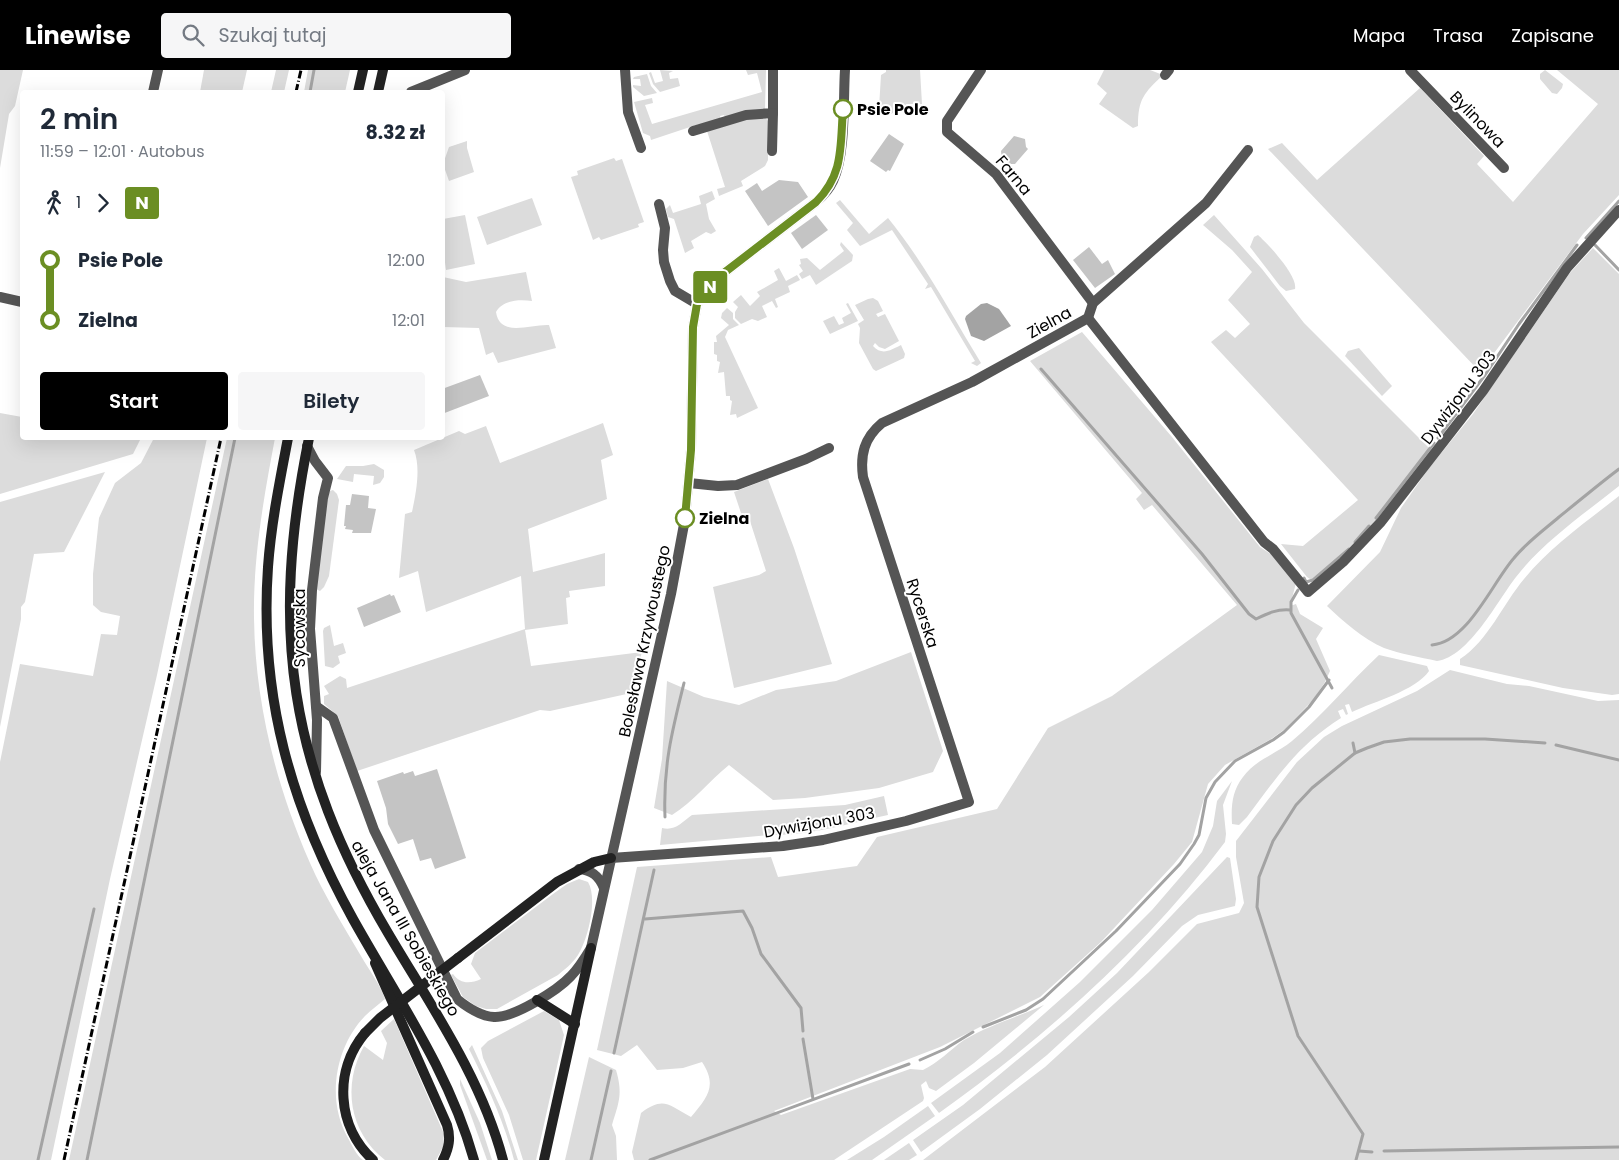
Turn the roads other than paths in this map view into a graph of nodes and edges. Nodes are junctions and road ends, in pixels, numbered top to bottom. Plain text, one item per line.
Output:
1 (158, 70) edge
2 (363, 70) edge
3 (383, 70) edge
4 (465, 70) edge
5 (625, 70) edge
6 (773, 70) edge
7 (845, 70) edge
8 (981, 70) edge
9 (1410, 70) edge
10 (153, 90) edge
11 (358, 90) edge
12 (378, 90) edge
13 (415, 90) edge
14 (773, 113) junction
15 (693, 131) dead end
16 (641, 148) dead end
17 (1248, 150) dead end
18 (772, 151) dead end
19 (1504, 168) dead end
20 (659, 204) dead end
21 (1619, 210) edge
22 (0, 297) edge
23 (20, 302) edge
24 (1093, 303) junction
25 (697, 304) junction
26 (1088, 318) junction
27 (871, 434) joint
28 (288, 440) edge
29 (308, 442) edge
30 (830, 448) dead end
31 (689, 483) junction
32 (316, 706) junction
33 (316, 778) junction
34 (969, 802) joint
35 (611, 858) junction
36 (579, 869) junction
37 (604, 888) junction
38 (591, 948) junction
39 (372, 950) junction
40 (537, 1000) junction
41 (575, 1024) junction
42 (373, 1160) edge
43 (443, 1160) edge
44 (474, 1160) edge
45 (503, 1160) edge
46 (544, 1160) edge

1 - 10 street
2 - 11 main road
3 - 12 main road
4 - 13 street
5 - 16 street
6 - 14 street
7 - 25 street, Bolesława Krzywoustego
8 - 24 street, Farna
9 - 19 street, Bylinowa
14 - 15 street
14 - 18 street
17 - 24 street, Zielna
20 - 25 street
21 - 26 street, Dywizjonu 303
22 - 23 street
24 - 26 street, Zielna
25 - 31 street, Bolesława Krzywoustego
26 - 27 street, Zielna
27 - 34 street, Rycerska
28 - 39 main road
29 - 32 street, Sycowska
29 - 33 main road, aleja Jana III Sobieskiego
30 - 31 street
31 - 35 street, Bolesława Krzywoustego
32 - 33 street, Sycowska
32 - 40 street
33 - 45 main road, aleja Jana III Sobieskiego
34 - 35 street, Dywizjonu 303
35 - 36 main road
35 - 37 street, Bolesława Krzywoustego
36 - 37 street
36 - 42 main road, bridge
37 - 38 street, Bolesława Krzywoustego
38 - 40 street
38 - 41 main road
39 - 43 main road
39 - 44 main road
40 - 41 main road
41 - 46 main road

